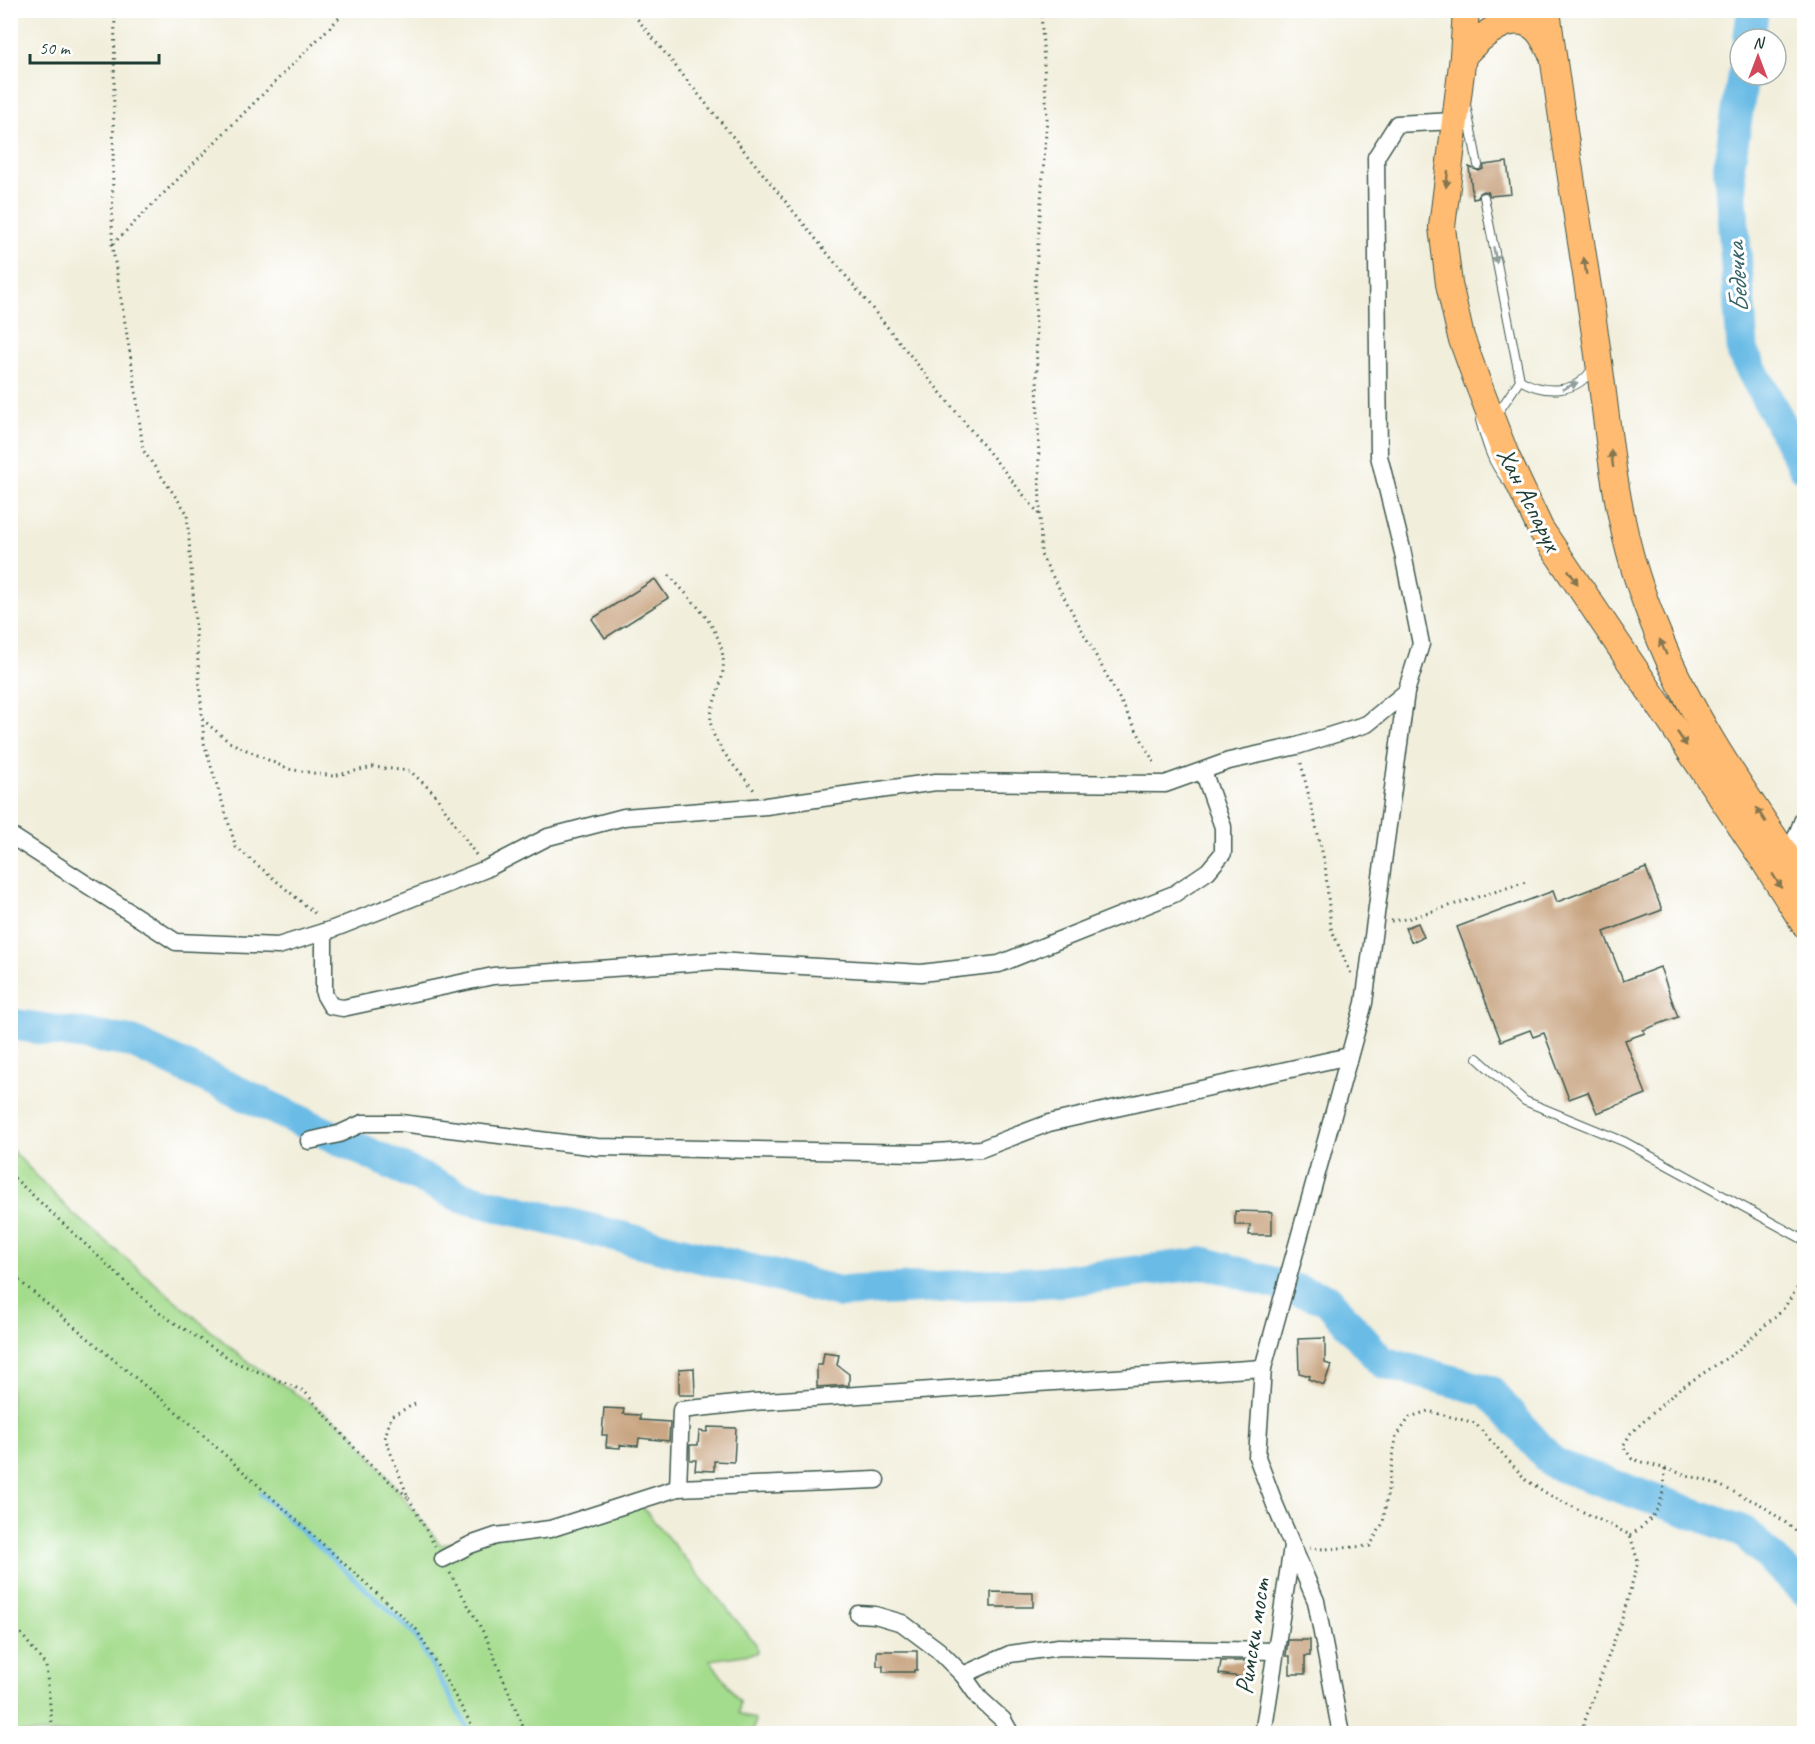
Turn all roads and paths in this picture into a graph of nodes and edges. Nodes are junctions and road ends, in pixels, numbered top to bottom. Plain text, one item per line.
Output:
1 (115, 10) edge
2 (347, 10) edge
3 (630, 10) edge
4 (1041, 10) edge
5 (1466, 10) edge
6 (1547, 10) edge
7 (1553, 56) junction
8 (1461, 66) junction
9 (1454, 121) junction
10 (1478, 165) dead end
11 (1484, 197) dead end
12 (112, 244) junction
13 (1597, 345) junction
14 (1520, 380) junction
15 (1483, 414) junction
16 (1040, 515) junction
17 (669, 575) dead end
18 (1406, 692) junction
19 (202, 719) junction
20 (1297, 746) junction
21 (1203, 771) junction
22 (1165, 784) junction
23 (766, 806) junction
24 (1804, 817) edge
25 (10, 835) edge
26 (1788, 857) junction
27 (486, 869) junction
28 (1529, 881) dead end
29 (1804, 882) edge
30 (1375, 924) junction
31 (1804, 924) edge
32 (328, 931) junction
33 (1364, 1003) junction
34 (1349, 1056) junction
35 (1477, 1058) dead end
36 (309, 1141) dead end
37 (10, 1174) edge
38 (1804, 1240) edge
39 (10, 1273) edge
40 (1804, 1278) edge
41 (1263, 1368) junction
42 (415, 1404) dead end
43 (1665, 1469) junction
44 (876, 1480) dead end
45 (678, 1488) junction
46 (408, 1497) junction
47 (1630, 1535) junction
48 (1804, 1536) edge
49 (1292, 1546) junction
50 (443, 1560) junction
51 (858, 1614) dead end
52 (10, 1619) edge
53 (1275, 1651) junction
54 (963, 1675) junction
55 (53, 1734) edge
56 (477, 1734) edge
57 (526, 1734) edge
58 (1011, 1734) edge
59 (1263, 1734) edge
60 (1341, 1734) edge
61 (1580, 1734) edge

1 - 12 path
2 - 12 path
3 - 16 path
4 - 16 path
5 - 8 main road, Хан Аспарух
6 - 7 main road
7 - 8 main road
13 -> 7 main road
8 - 9 main road, Хан Аспарух
8 - 10 lane
9 -> 15 main road, Хан Аспарух
9 - 18 street
11 -> 14 lane
12 - 19 path
14 -> 13 lane
26 -> 13 main road
14 - 15 lane
15 -> 31 main road, Хан Аспарух
16 - 22 path
17 - 23 path
18 - 20 street
18 - 30 street
19 - 27 path
19 - 32 path
20 - 21 street
20 - 33 path
21 - 22 street
21 - 32 street
22 - 23 street
23 - 27 street
24 - 26 street
25 - 32 street
26 - 29 main road
27 - 32 street
28 - 30 path
30 - 33 street
33 - 34 street
34 - 36 street
34 - 41 street
35 - 38 lane
37 - 46 path
39 - 56 path
40 - 43 path
41 - 45 street
41 - 49 street
42 - 46 path
43 - 47 path
43 - 48 path
44 - 45 street
45 - 50 street
46 - 50 path
47 - 49 path
47 - 61 path
49 - 53 street, Римски мост
49 - 60 street
50 - 57 path
51 - 54 street
52 - 55 path
53 - 54 street
53 - 59 street, Римски мост
54 - 58 street

